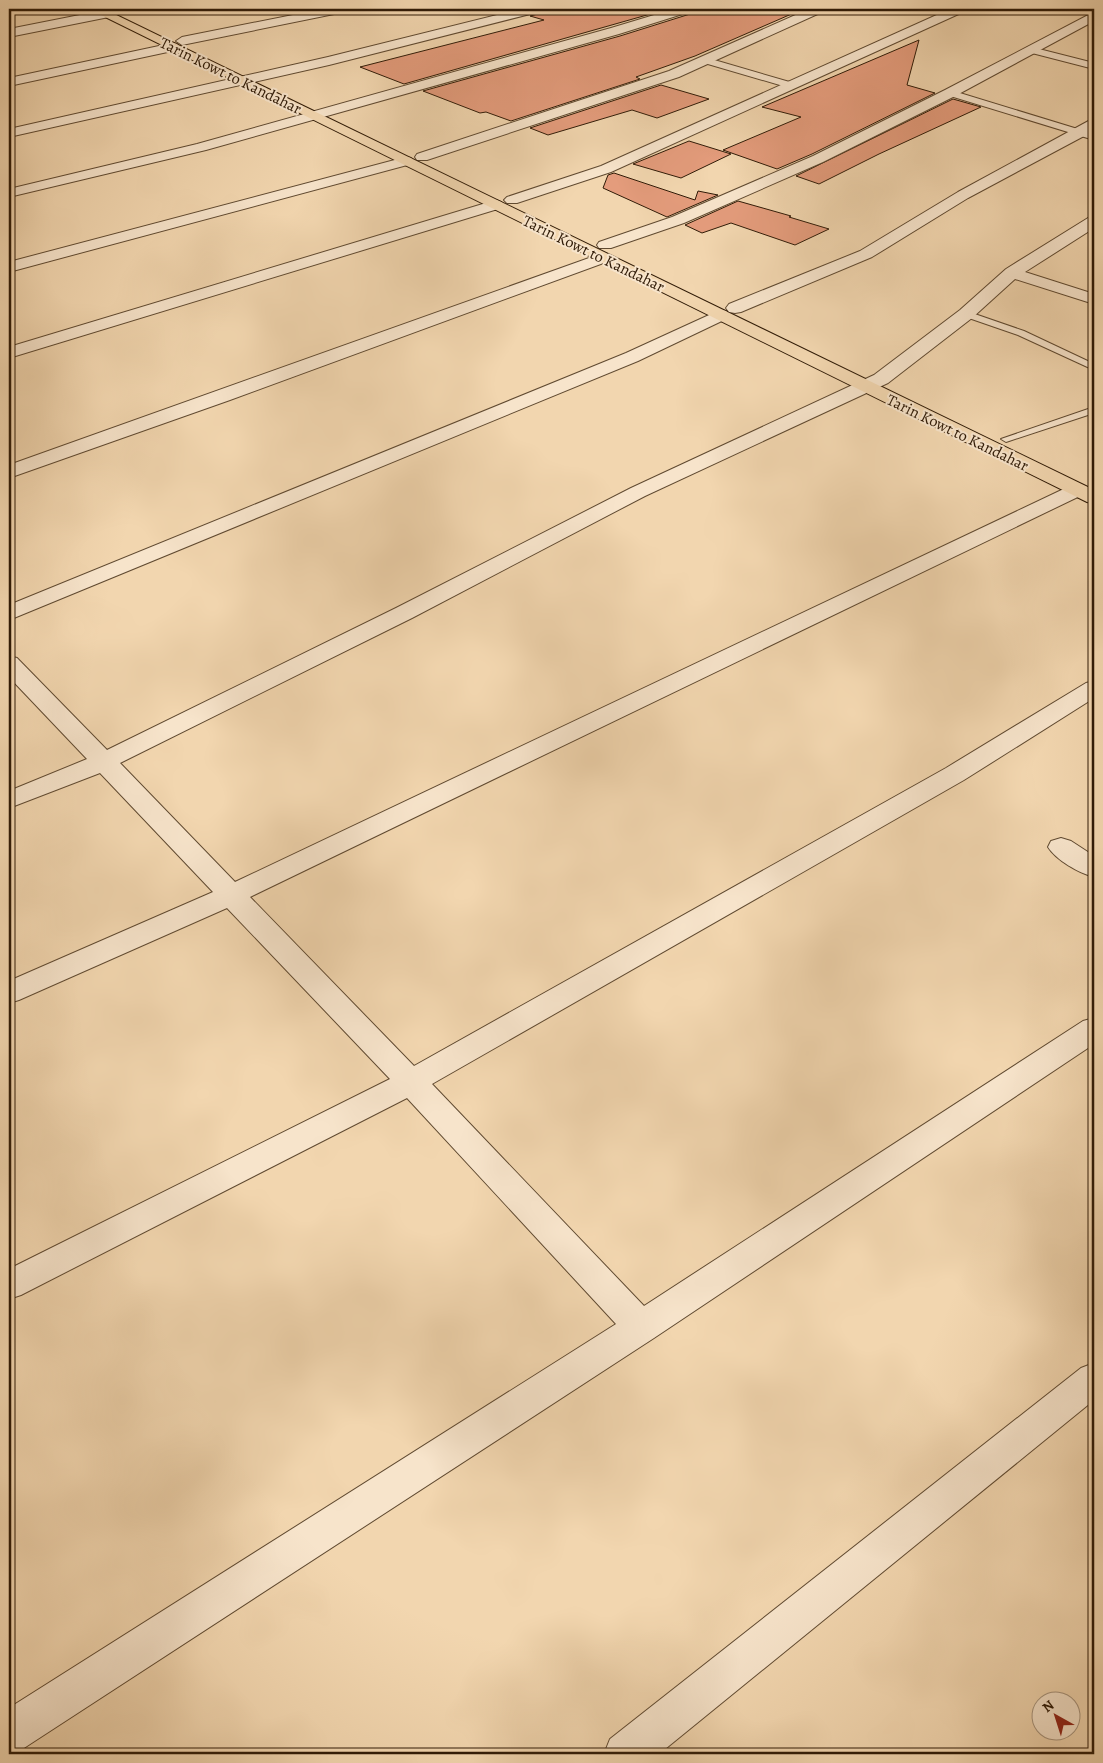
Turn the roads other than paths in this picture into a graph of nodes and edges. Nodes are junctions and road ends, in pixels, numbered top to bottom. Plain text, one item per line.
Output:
1 (339, 9) edge
2 (534, 9) edge
3 (685, 9) edge
4 (818, 9) edge
5 (959, 9) edge
6 (113, 10) edge
7 (1094, 16) edge
8 (9, 33) edge
9 (178, 44) junction
10 (1031, 50) junction
11 (704, 60) junction
12 (1094, 66) edge
13 (250, 79) junction
14 (9, 82) edge
15 (790, 85) junction
16 (950, 93) junction
17 (319, 113) junction
18 (1094, 122) edge
19 (9, 133) edge
20 (1079, 133) junction
21 (1094, 137) edge
22 (422, 157) junction
23 (406, 161) junction
24 (9, 193) edge
25 (512, 200) junction
26 (496, 205) junction
27 (1094, 221) edge
28 (573, 230) junction
29 (557, 235) junction
30 (604, 251) junction
31 (9, 267) edge
32 (1012, 273) junction
33 (1093, 298) edge
34 (727, 311) junction
35 (966, 314) junction
36 (9, 353) edge
37 (1094, 368) edge
38 (874, 383) junction
39 (1094, 410) edge
40 (1006, 439) junction
41 (9, 472) edge
42 (1089, 490) edge
43 (9, 612) edge
44 (9, 663) edge
45 (1094, 688) edge
46 (103, 762) junction
47 (9, 800) edge
48 (1061, 846) dead end
49 (1094, 868) edge
50 (231, 894) junction
51 (9, 993) edge
52 (1094, 1029) edge
53 (411, 1082) junction
54 (9, 1285) edge
55 (641, 1327) junction
56 (1094, 1379) edge
57 (9, 1733) edge
58 (624, 1754) edge

1 - 9 street
2 - 13 street
3 - 17 street
4 - 11 street
5 - 15 street
6 - 8 street
6 - 9 main road, Tarin Kowt to Kandahar
7 - 10 street
9 - 13 main road, Tarin Kowt to Kandahar
9 - 14 street
10 - 12 street
10 - 16 street
11 - 15 street
11 - 22 street
13 - 17 main road, Tarin Kowt to Kandahar
13 - 19 street
15 - 25 street
16 - 20 street
16 - 30 street
17 - 22 main road, Tarin Kowt to Kandahar
17 - 23 main road, Tarin Kowt to Kandahar
17 - 24 street
18 - 20 street
20 - 21 street
20 - 34 street
22 - 25 main road, Tarin Kowt to Kandahar
23 - 26 main road, Tarin Kowt to Kandahar
23 - 31 street
25 - 28 main road, Tarin Kowt to Kandahar
26 - 29 main road, Tarin Kowt to Kandahar
26 - 36 street
27 - 32 street
28 - 29 main road
28 - 30 main road, Tarin Kowt to Kandahar
29 - 30 main road, Tarin Kowt to Kandahar
30 - 34 main road, Tarin Kowt to Kandahar
30 - 41 street
32 - 33 street
32 - 35 street
34 - 38 main road, Tarin Kowt to Kandahar
34 - 43 street
35 - 37 lane
35 - 38 street
38 - 40 main road, Tarin Kowt to Kandahar
38 - 42 main road, Tarin Kowt to Kandahar
38 - 46 street
39 - 40 lane
40 - 42 main road, Tarin Kowt to Kandahar
42 - 50 street
44 - 46 street
45 - 53 street
46 - 47 street
46 - 50 street
48 - 49 street
50 - 51 street
50 - 53 street
52 - 55 street
53 - 54 street
53 - 55 street
55 - 57 street
56 - 58 street

